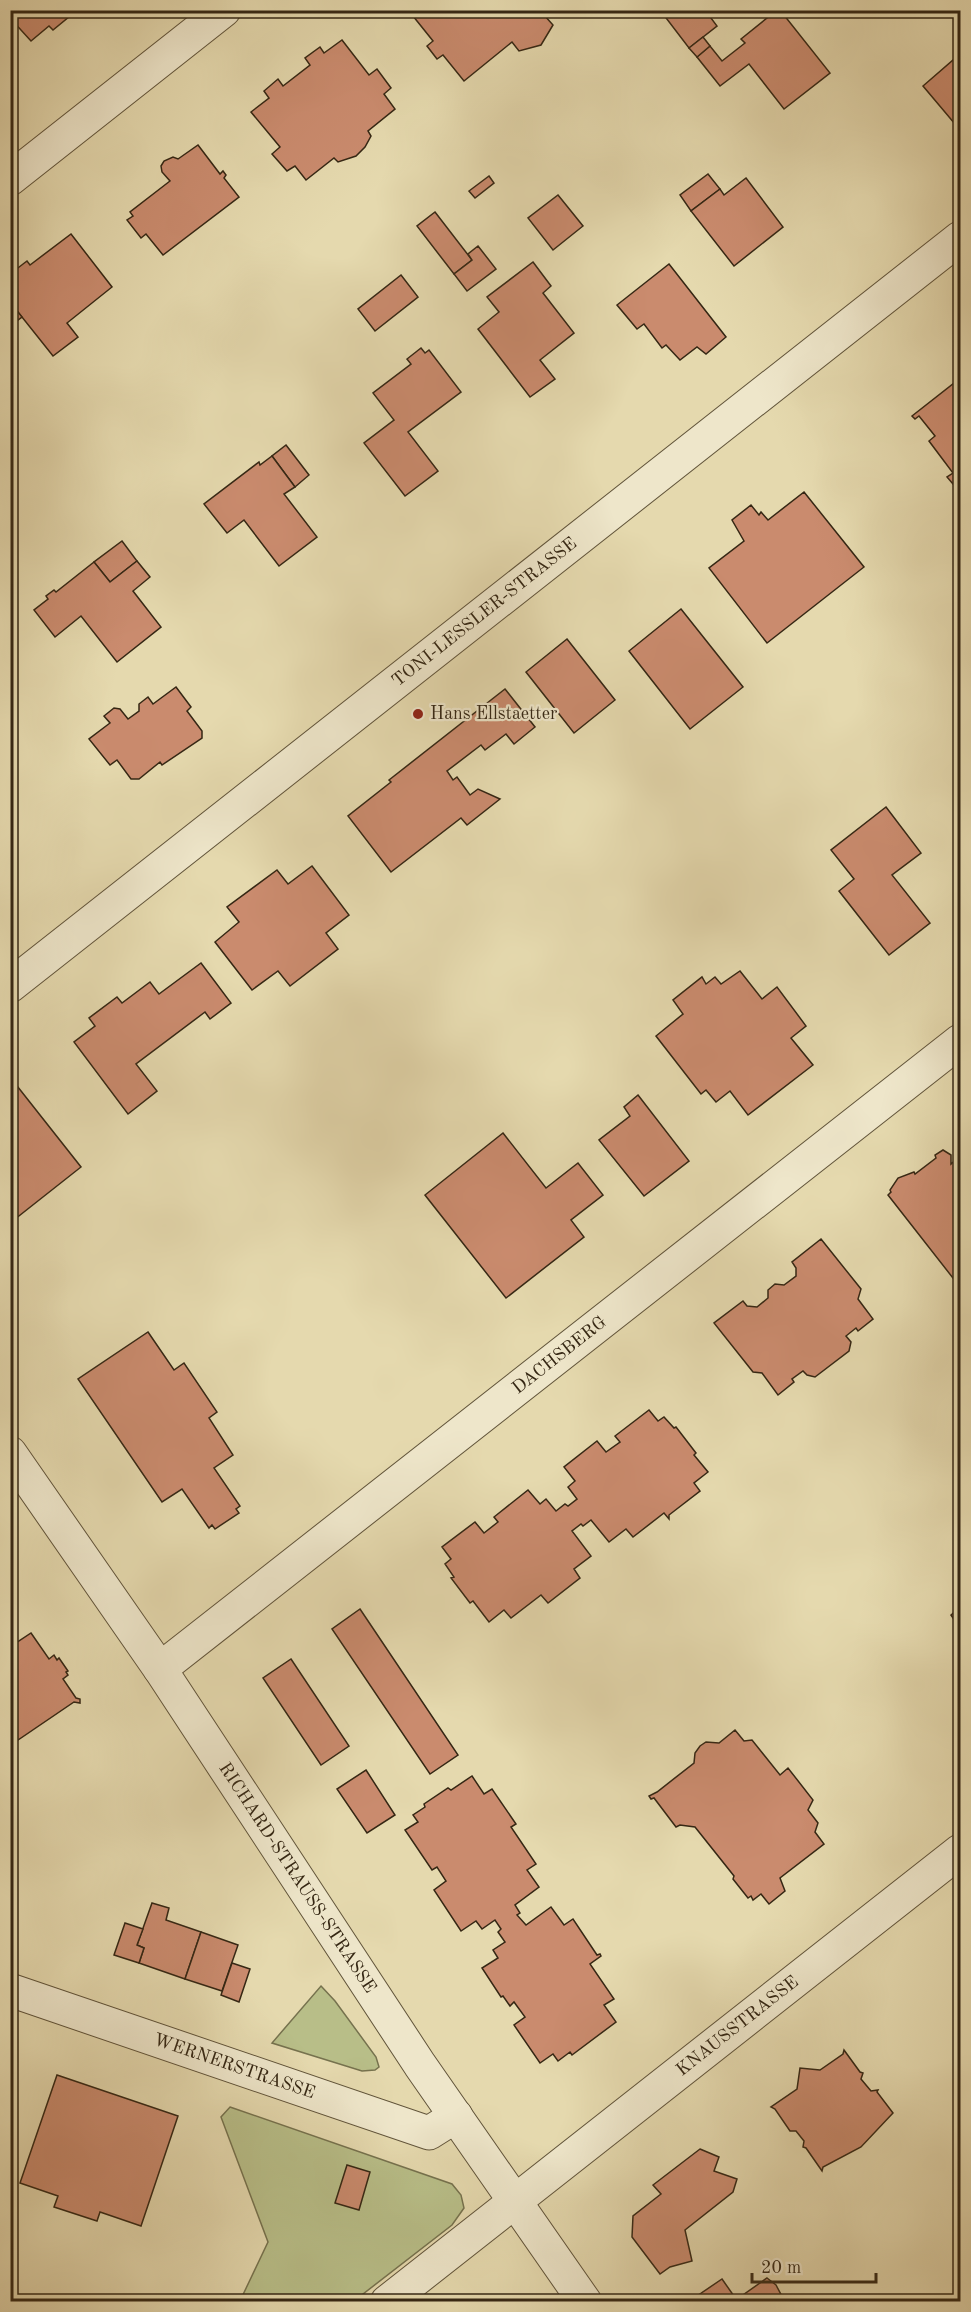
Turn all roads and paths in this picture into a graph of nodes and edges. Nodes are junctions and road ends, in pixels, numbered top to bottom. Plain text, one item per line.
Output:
1 (224, 10) edge
2 (10, 178) edge
3 (960, 238) edge
4 (10, 986) edge
5 (960, 1041) edge
6 (10, 1453) edge
7 (160, 1669) junction
8 (960, 1851) edge
9 (10, 1990) edge
10 (456, 2116) junction
11 (515, 2201) junction
12 (387, 2301) edge
13 (585, 2301) edge

1 - 2 street
3 - 4 street, TONI-LESSLER-STRASSE
5 - 7 street, DACHSBERG
6 - 7 street, RICHARD-STRAUSS-STRASSE
7 - 10 street, RICHARD-STRAUSS-STRASSE
8 - 11 street, KNAUSSTRASSE
9 - 10 street, WERNERSTRASSE
10 - 11 street, RICHARD-STRAUSS-STRASSE
11 - 12 street, KNAUSSTRASSE
11 - 13 street, RICHARD-STRAUSS-STRASSE

